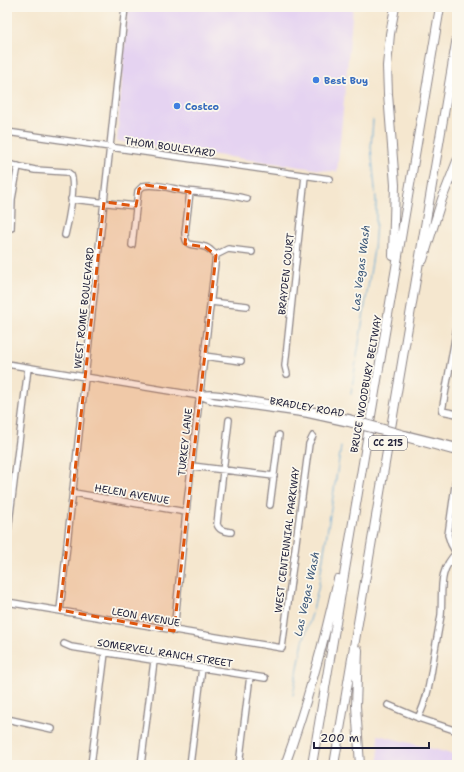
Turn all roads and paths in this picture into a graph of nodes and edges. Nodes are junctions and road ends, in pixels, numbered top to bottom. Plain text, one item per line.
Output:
1 (125, 7) edge
2 (395, 7) edge
3 (440, 7) edge
4 (457, 36) edge
5 (7, 132) edge
6 (109, 148) junction
7 (457, 161) edge
8 (7, 164) edge
9 (18, 166) junction
10 (305, 176) junction
11 (330, 179) dead end
12 (190, 192) junction
13 (71, 199) junction
14 (247, 199) dead end
15 (104, 202) junction
16 (136, 206) junction
17 (11, 228) dead end
18 (65, 236) dead end
19 (132, 245) dead end
20 (252, 252) dead end
21 (216, 255) junction
22 (413, 295) junction
23 (211, 302) junction
24 (390, 302) junction
25 (247, 306) dead end
26 (457, 327) edge
27 (204, 356) junction
28 (241, 361) dead end
29 (7, 364) edge
30 (28, 368) junction
31 (287, 374) dead end
32 (86, 378) junction
33 (200, 396) junction
34 (457, 414) edge
35 (229, 420) dead end
36 (279, 435) dead end
37 (313, 436) dead end
38 (457, 449) edge
39 (192, 466) junction
40 (223, 469) junction
41 (457, 472) edge
42 (274, 476) junction
43 (456, 482) edge
44 (74, 493) junction
45 (356, 502) junction
46 (270, 506) dead end
47 (186, 512) junction
48 (231, 532) dead end
49 (7, 539) edge
50 (457, 553) edge
51 (363, 592) junction
52 (7, 602) edge
53 (60, 610) junction
54 (174, 631) junction
55 (64, 644) dead end
56 (282, 648) joint
57 (105, 653) junction
58 (154, 661) junction
59 (202, 668) junction
60 (250, 676) junction
61 (265, 678) dead end
62 (388, 706) dead end
63 (418, 718) junction
64 (7, 719) edge
65 (52, 729) dead end
66 (457, 730) edge
67 (91, 765) edge
68 (141, 765) edge
69 (190, 765) edge
70 (239, 765) edge
71 (286, 765) edge
72 (312, 765) edge
73 (334, 765) edge
74 (360, 765) edge

1 - 6 street, WEST ROME BOULEVARD
2 - 24 highway
3 - 24 highway, BRUCE WOODBURY BELTWAY / CC 215
4 - 22 highway, CC 215
5 - 6 street, THOM BOULEVARD
6 - 10 street, THOM BOULEVARD
6 - 15 street, WEST ROME BOULEVARD
7 - 22 highway
8 - 9 street
9 - 13 street
9 - 17 street
10 - 11 street, THOM BOULEVARD
10 - 31 street, BRAYDEN COURT
12 - 14 street
12 - 16 street
12 - 21 street
13 - 15 street
13 - 18 street
15 - 16 street
15 - 32 street, WEST ROME BOULEVARD
16 - 19 street
20 - 21 street
21 - 23 street, TURKEY LANE
22 - 51 highway, CC 215
23 - 25 street
23 - 27 street, TURKEY LANE
24 - 45 highway, BRUCE WOODBURY BELTWAY / CC 215
26 - 34 street
27 - 28 street
27 - 33 street, TURKEY LANE
29 - 30 street, BRADLEY ROAD
30 - 32 street, BRADLEY ROAD
30 - 49 street
32 - 33 street, BRADLEY ROAD
32 - 44 street, WEST ROME BOULEVARD
33 - 38 street, BRADLEY ROAD, bridge
33 - 39 street, TURKEY LANE
35 - 40 street
36 - 42 street
37 - 56 street, WEST CENTENNIAL PARKWAY
39 - 40 street
39 - 47 street, TURKEY LANE
40 - 42 street
40 - 48 street
41 - 43 street
42 - 46 street
43 - 50 street
44 - 47 street, HELEN AVENUE
44 - 53 street, WEST ROME BOULEVARD
45 - 71 highway
45 - 72 highway, BRUCE WOODBURY BELTWAY / CC 215
47 - 54 street, TURKEY LANE
50 - 63 street
51 - 73 highway, CC 215
51 - 74 highway
52 - 53 street, LEON AVENUE
53 - 54 street, LEON AVENUE
54 - 56 street, LEON AVENUE
55 - 57 street, SOMERVELL RANCH STREET
57 - 58 street, SOMERVELL RANCH STREET
57 - 67 street
58 - 59 street, SOMERVELL RANCH STREET
58 - 68 street
59 - 60 street, SOMERVELL RANCH STREET
59 - 69 street
60 - 61 street, SOMERVELL RANCH STREET
60 - 70 street
62 - 63 street
63 - 66 street
64 - 65 street

